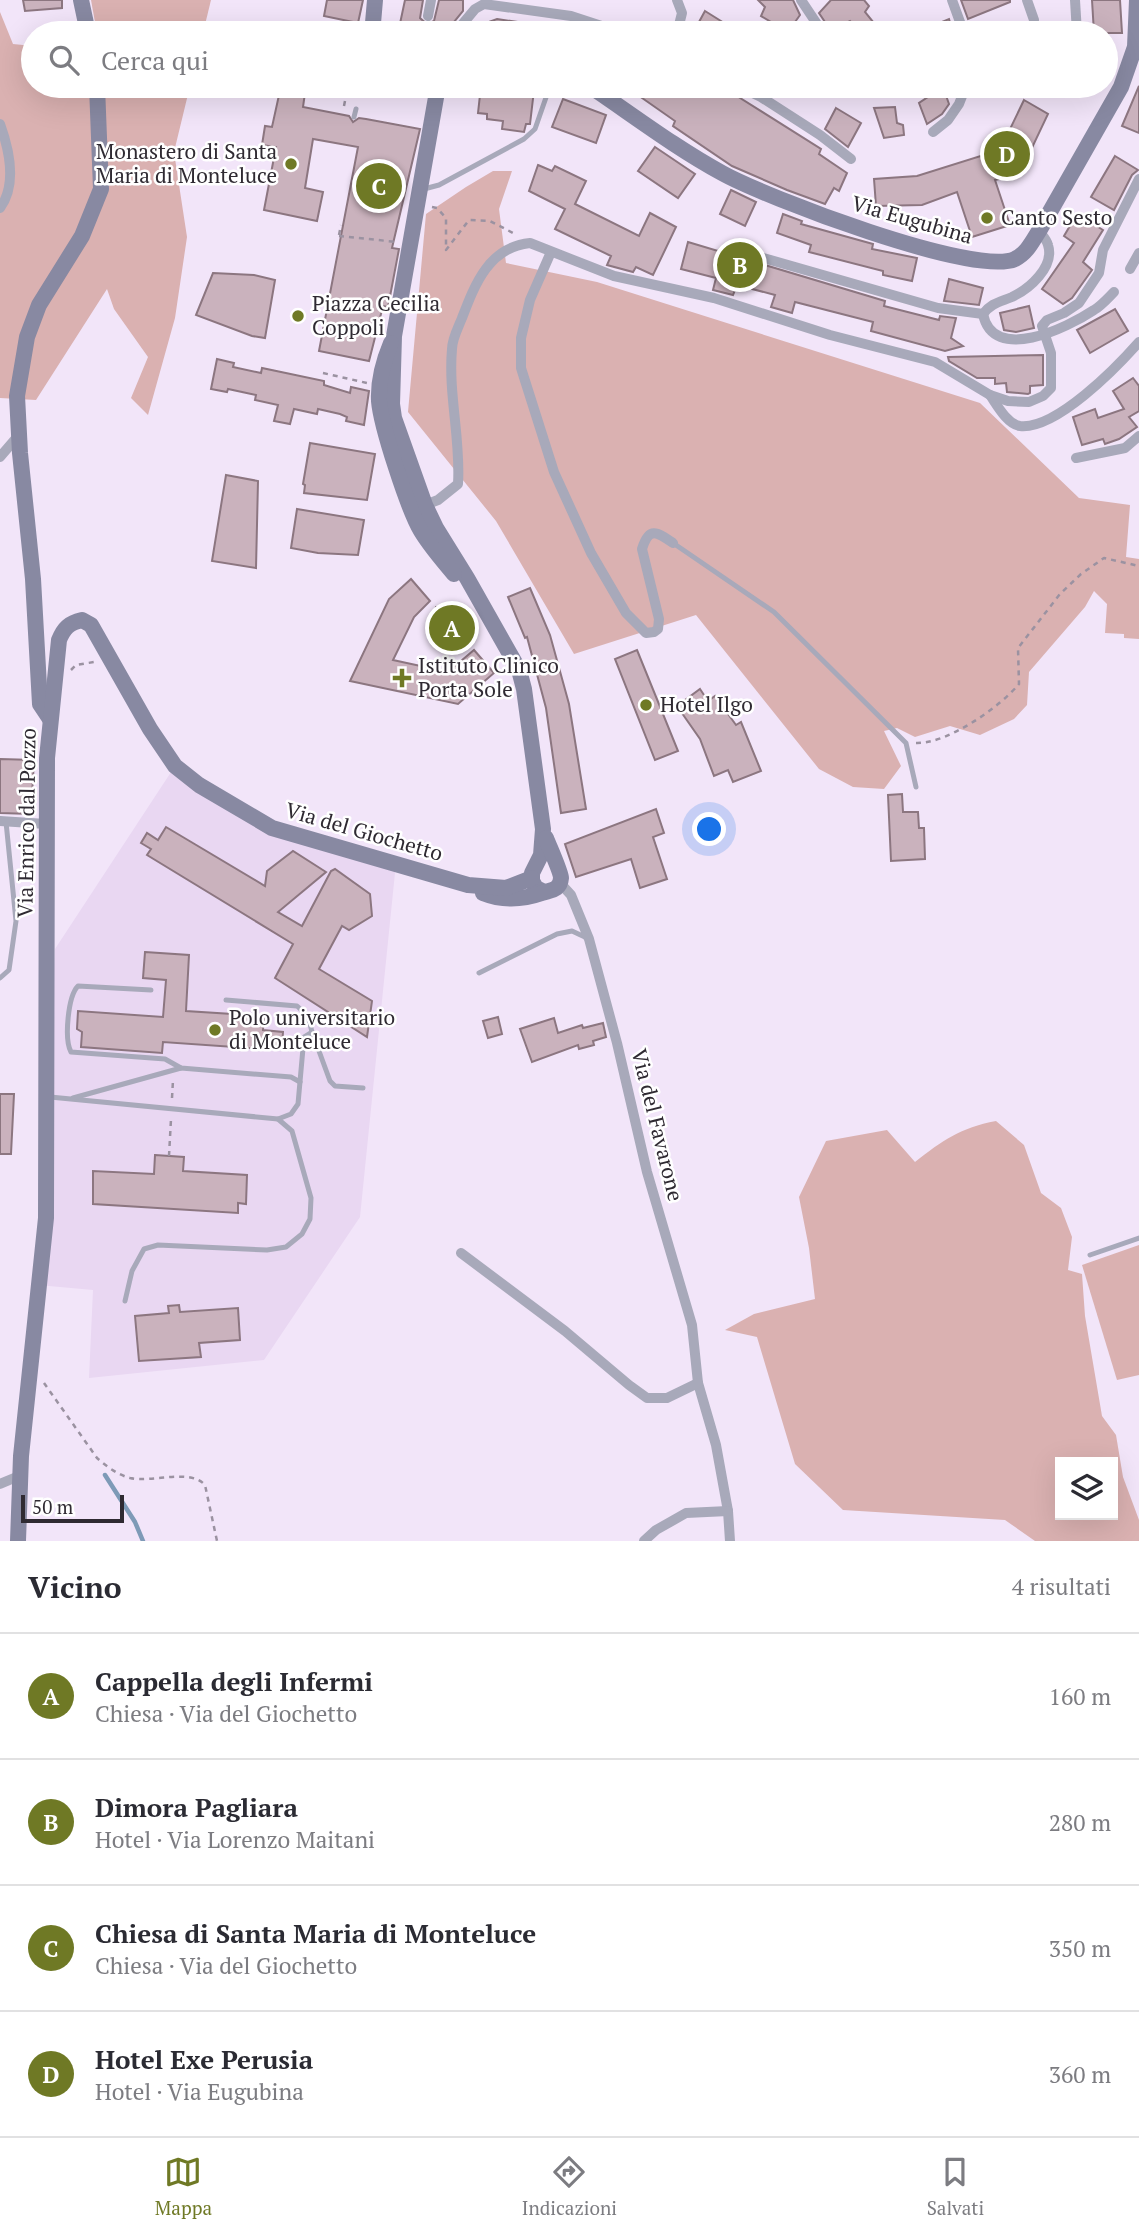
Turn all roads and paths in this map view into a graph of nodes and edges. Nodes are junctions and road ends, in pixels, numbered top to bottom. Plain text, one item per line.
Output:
1 (81, 0) edge
2 (374, 0) edge
3 (431, 0) edge
4 (677, 0) edge
5 (801, 0) edge
6 (952, 0) edge
7 (1027, 0) edge
8 (1075, 0) edge
9 (1137, 0) edge
10 (428, 16) dead end
11 (1034, 20) dead end
12 (85, 21) edge
13 (377, 21) edge
14 (465, 21) edge
15 (586, 21) edge
16 (680, 21) edge
17 (815, 21) edge
18 (960, 21) edge
19 (1076, 21) edge
20 (1118, 92) edge
21 (97, 98) edge
22 (431, 98) edge
23 (546, 98) edge
24 (607, 98) edge
25 (763, 98) edge
26 (961, 98) edge
27 (1115, 98) edge
28 (356, 109) dead end
29 (354, 117) dead end
30 (0, 124) edge
31 (933, 132) dead end
32 (851, 159) dead end
33 (1139, 178) edge
34 (420, 198) junction
35 (0, 208) edge
36 (341, 225) dead end
37 (1039, 231) junction
38 (530, 243) junction
39 (411, 244) junction
40 (732, 249) dead end
41 (551, 252) junction
42 (1139, 253) edge
43 (1130, 269) dead end
44 (1114, 292) dead end
45 (983, 314) junction
46 (1044, 335) junction
47 (394, 336) junction
48 (1139, 342) edge
49 (323, 373) dead end
50 (370, 384) dead end
51 (990, 395) junction
52 (18, 436) junction
53 (1139, 436) edge
54 (0, 457) edge
55 (1076, 458) dead end
56 (425, 505) junction
57 (673, 543) joint
58 (1139, 566) edge
59 (475, 596) junction
60 (50, 719) junction
61 (906, 743) junction
62 (916, 787) dead end
63 (3, 822) edge
64 (46, 824) junction
65 (543, 829) junction
66 (535, 872) junction
67 (558, 875) junction
68 (468, 885) junction
69 (544, 892) junction
70 (589, 939) junction
71 (479, 973) dead end
72 (0, 978) edge
73 (151, 990) dead end
74 (226, 1000) dead end
75 (312, 1032) junction
76 (181, 1068) junction
77 (300, 1082) junction
78 (173, 1085) dead end
79 (363, 1088) dead end
80 (48, 1097) junction
81 (68, 1099) junction
82 (171, 1109) junction
83 (278, 1119) junction
84 (169, 1156) dead end
85 (1139, 1238) edge
86 (461, 1253) dead end
87 (1090, 1255) dead end
88 (125, 1301) dead end
89 (30, 1363) junction
90 (698, 1382) junction
91 (19, 1476) junction
92 (0, 1484) edge
93 (729, 1511) junction
94 (18, 1541) edge
95 (217, 1541) edge
96 (644, 1541) edge
97 (730, 1541) edge

1 - 12 street
2 - 13 street
3 - 10 street
4 - 16 street
5 - 17 street
6 - 18 street
7 - 11 street
8 - 19 street
9 - 20 street, Via Eugubina
14 - 15 street
21 - 52 street, Via Enrico dal Pozzo
22 - 34 street
23 - 34 lane
24 - 37 street, Via Eugubina
25 - 32 street
26 - 31 street
27 - 37 street, Via Eugubina
28 - 29 lane
30 - 35 street
33 - 46 street
34 - 38 path
34 - 39 street
36 - 39 path
37 - 45 street
38 - 41 street
38 - 56 street
39 - 47 street
40 - 45 street
41 - 51 street
41 - 57 street
42 - 43 street
44 - 46 street
45 - 46 street
46 - 51 street
47 - 56 street
47 - 59 street
48 - 51 street
49 - 50 path
52 - 54 street
52 - 60 street, Via Enrico dal Pozzo
53 - 55 street
56 - 59 street
57 - 61 lane
58 - 61 path
59 - 65 street
60 - 64 street, Via Enrico dal Pozzo
60 - 68 street, Via del Giochetto
61 - 62 lane
63 - 64 street
63 - 72 lane
64 - 80 street, Via Enrico dal Pozzo
65 - 66 street
65 - 67 street
66 - 67 street, Via del Giochetto
66 - 68 street, Via del Giochetto
66 - 69 street
67 - 69 street, Via del Giochetto
67 - 70 street, Via del Favarone
68 - 69 street, Via del Giochetto
70 - 71 lane
70 - 90 street, Via del Favarone
73 - 76 lane
74 - 75 lane
75 - 77 lane
75 - 79 lane
76 - 77 lane
76 - 81 lane
77 - 83 lane
78 - 82 path
80 - 81 lane
80 - 89 street, Via Enrico dal Pozzo
81 - 82 lane
82 - 83 lane
82 - 84 path
83 - 88 lane
85 - 87 lane
86 - 90 street
89 - 91 street, Via Enrico dal Pozzo
89 - 95 path
90 - 93 street, Via del Favarone
91 - 92 street
91 - 94 street, Via Enrico dal Pozzo
93 - 96 street
93 - 97 street, Via del Favarone

